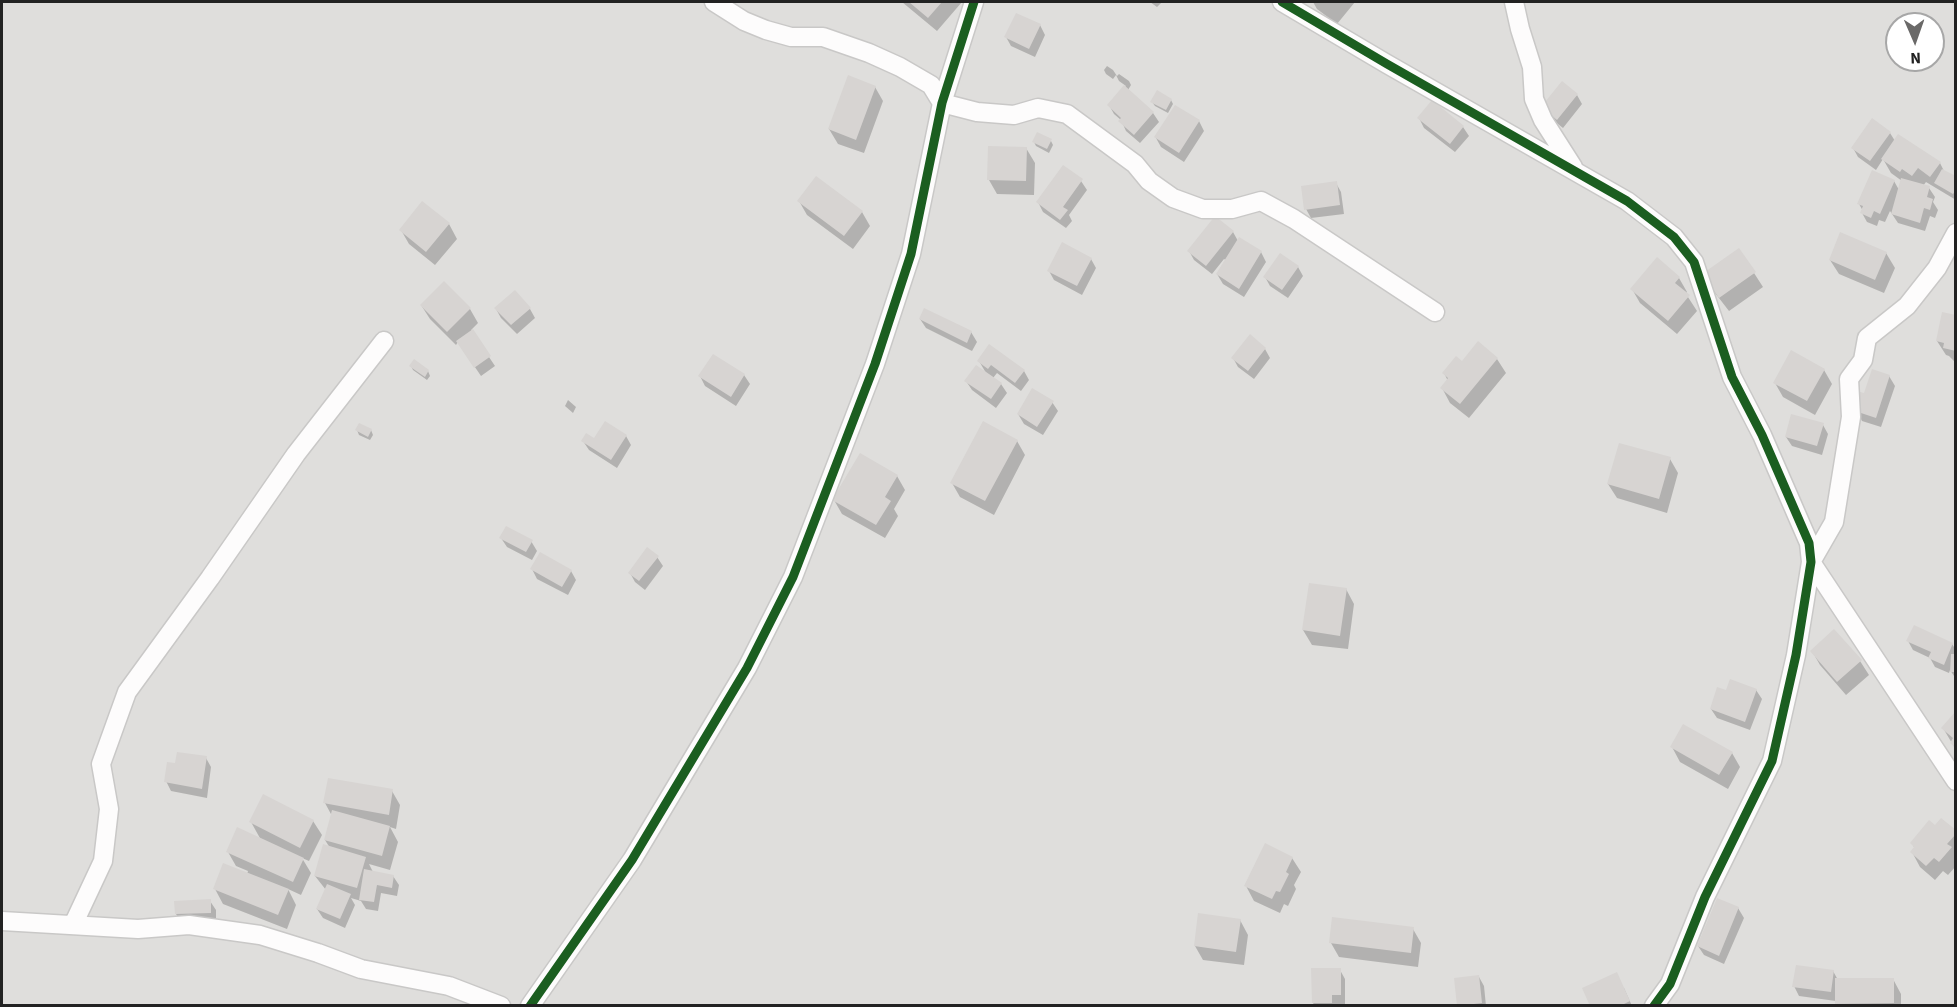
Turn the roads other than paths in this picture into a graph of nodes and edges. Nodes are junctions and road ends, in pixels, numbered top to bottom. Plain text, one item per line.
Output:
1 (714, 2) edge
2 (974, 2) edge
3 (1282, 2) edge
4 (1514, 2) edge
5 (942, 103) junction
6 (1574, 169) junction
7 (1956, 233) edge
8 (1435, 312) dead end
9 (384, 341) dead end
10 (1811, 562) junction
11 (1956, 781) edge
12 (2, 921) edge
13 (73, 925) junction
14 (501, 1005) edge
15 (530, 1005) edge
16 (1654, 1005) edge

1 - 5 street
2 - 5 street
3 - 6 street
4 - 6 street
5 - 8 street
5 - 15 street
6 - 10 street
7 - 10 street
9 - 13 street
10 - 11 street
10 - 16 street
12 - 13 street
13 - 14 street

